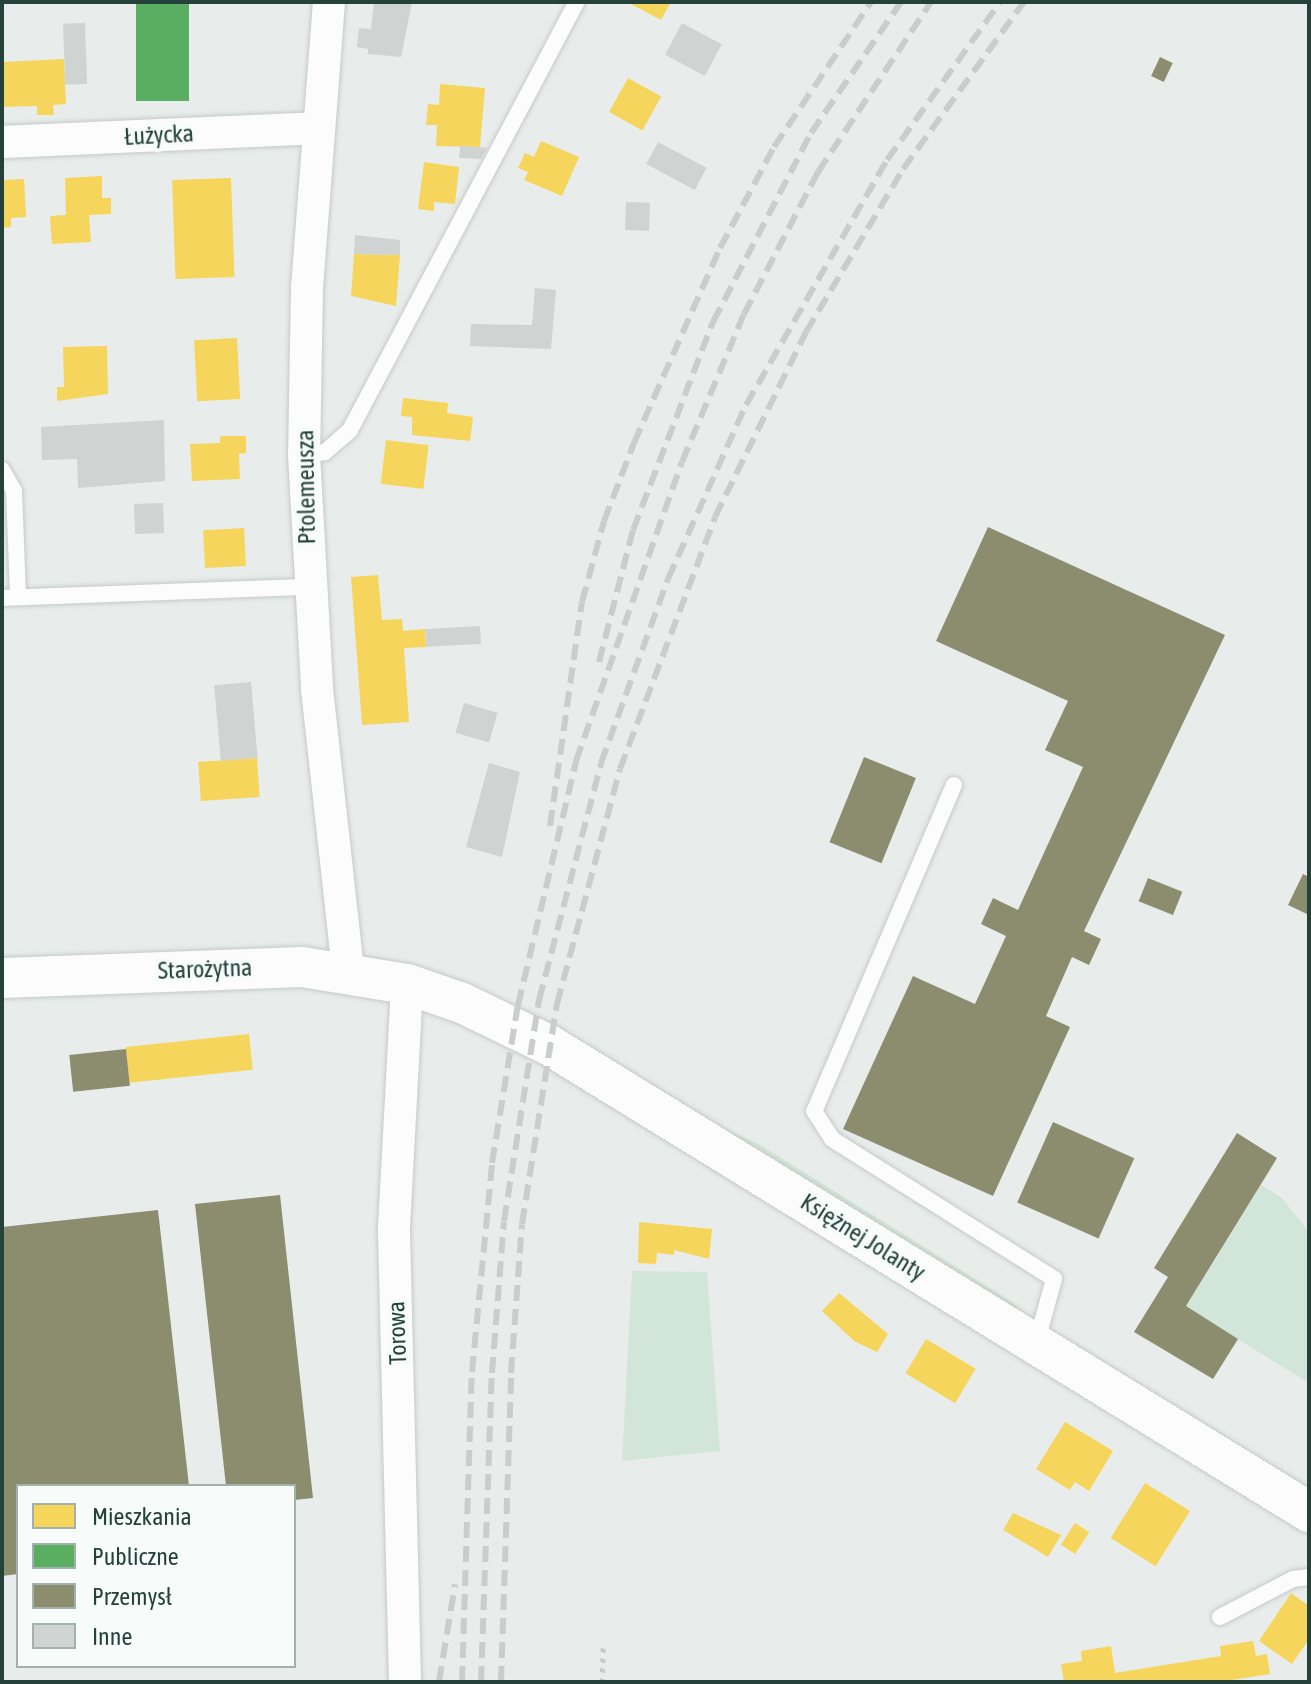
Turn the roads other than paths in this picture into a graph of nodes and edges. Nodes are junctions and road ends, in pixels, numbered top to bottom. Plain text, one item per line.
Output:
1 (329, 2) edge
2 (577, 2) edge
3 (317, 128) junction
4 (2, 142) edge
5 (304, 454) junction
6 (2, 470) edge
7 (308, 587) junction
8 (10, 597) edge
9 (954, 785) dead end
10 (348, 972) junction
11 (2, 978) edge
12 (407, 984) junction
13 (1036, 1344) junction
14 (1309, 1512) edge
15 (1309, 1577) edge
16 (1220, 1617) dead end
17 (405, 1682) edge

1 - 3 street, Ptolemeusza
2 - 5 lane
3 - 4 street, Łużycka
3 - 5 street, Ptolemeusza
5 - 7 street, Ptolemeusza
6 - 8 lane
7 - 8 lane
7 - 10 street, Ptolemeusza
9 - 13 lane
10 - 11 street, Starożytna
10 - 12 street, Starożytna
12 - 13 street, Księżnej Jolanty
12 - 17 street, Torowa
13 - 14 street, Księżnej Jolanty
15 - 16 lane

